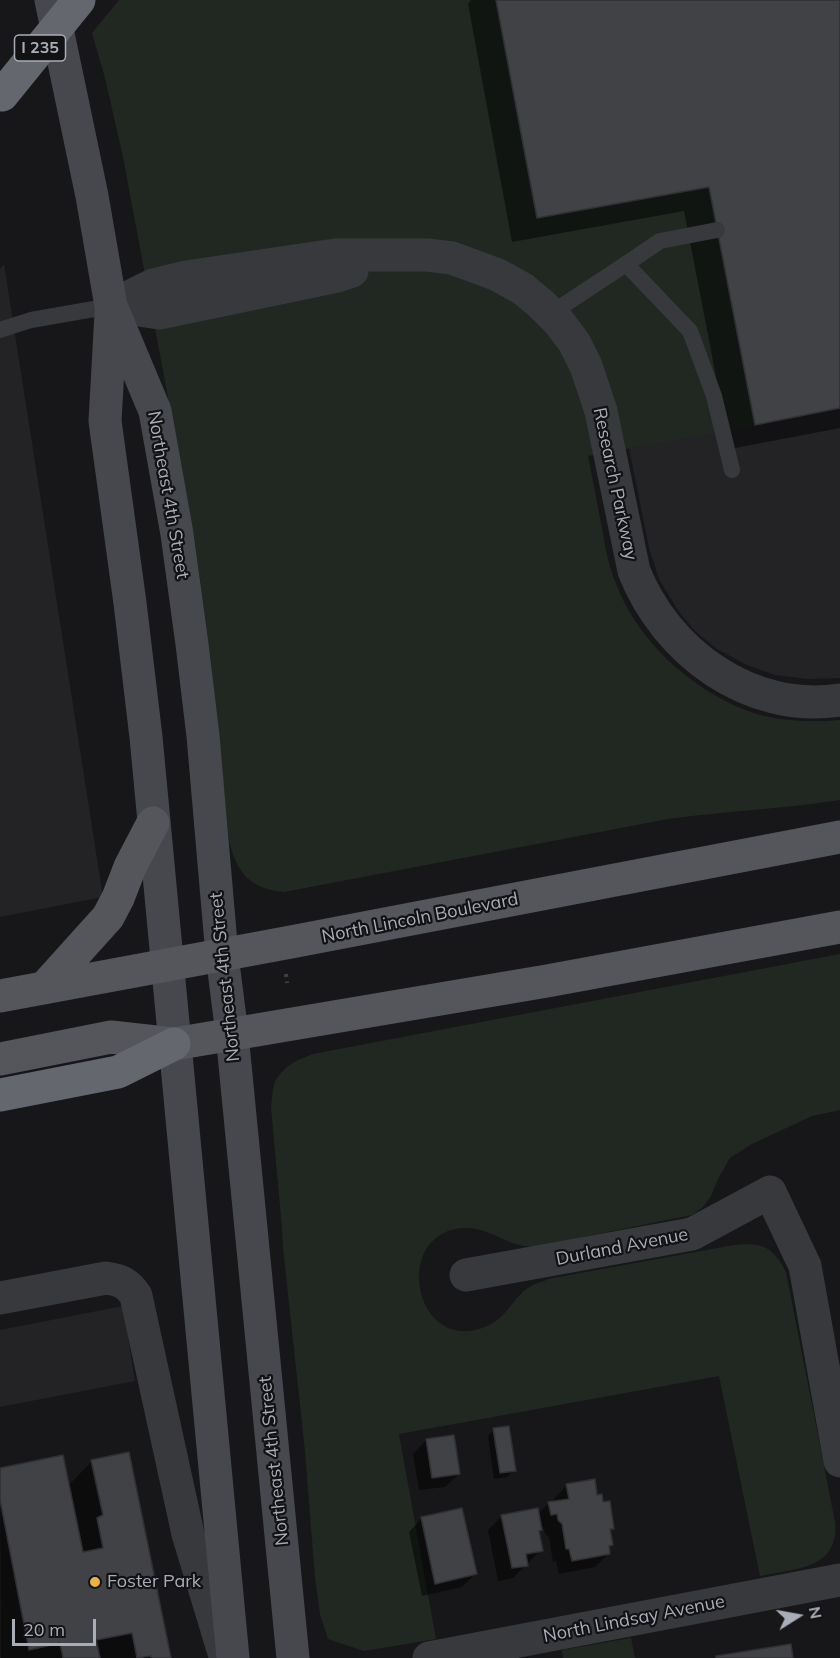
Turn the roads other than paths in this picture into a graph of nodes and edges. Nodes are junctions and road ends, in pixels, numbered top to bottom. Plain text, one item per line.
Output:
1 (51, 0) edge
2 (79, 0) edge
3 (1, 96) edge
4 (717, 230) dead end
5 (626, 264) junction
6 (111, 306) junction
7 (550, 314) junction
8 (0, 330) edge
9 (732, 470) dead end
10 (840, 700) edge
11 (153, 823) junction
12 (840, 837) edge
13 (840, 927) edge
14 (222, 955) junction
15 (167, 965) junction
16 (44, 988) junction
17 (0, 996) edge
18 (232, 1034) junction
19 (174, 1044) junction
20 (0, 1059) edge
21 (0, 1095) edge
22 (466, 1275) dead end
23 (0, 1298) edge
24 (840, 1461) edge
25 (840, 1580) edge
26 (226, 1658) edge
27 (234, 1658) edge
28 (293, 1658) edge
29 (429, 1658) edge

1 - 6 main road, Northeast 4th Street
2 - 3 highway, I 235, bridge
4 - 5 lane
5 - 7 lane
5 - 9 lane
6 - 7 street, Research Parkway
6 - 8 lane
6 - 11 main road, Northeast 4th Street
6 - 14 main road, Northeast 4th Street
7 - 10 street, Research Parkway
11 - 15 main road, Northeast 4th Street
11 - 16 main road
12 - 14 main road, North Lincoln Boulevard
13 - 18 main road
14 - 15 main road, North Lincoln Boulevard
14 - 18 main road, Northeast 4th Street
15 - 16 main road, North Lincoln Boulevard
15 - 19 main road, Northeast 4th Street
16 - 17 main road, North Lincoln Boulevard
18 - 19 main road
18 - 28 main road, Northeast 4th Street
19 - 20 main road
19 - 21 highway
19 - 27 main road, Northeast 4th Street
22 - 24 street, Durland Avenue
23 - 26 street
25 - 29 street, North Lindsay Avenue

